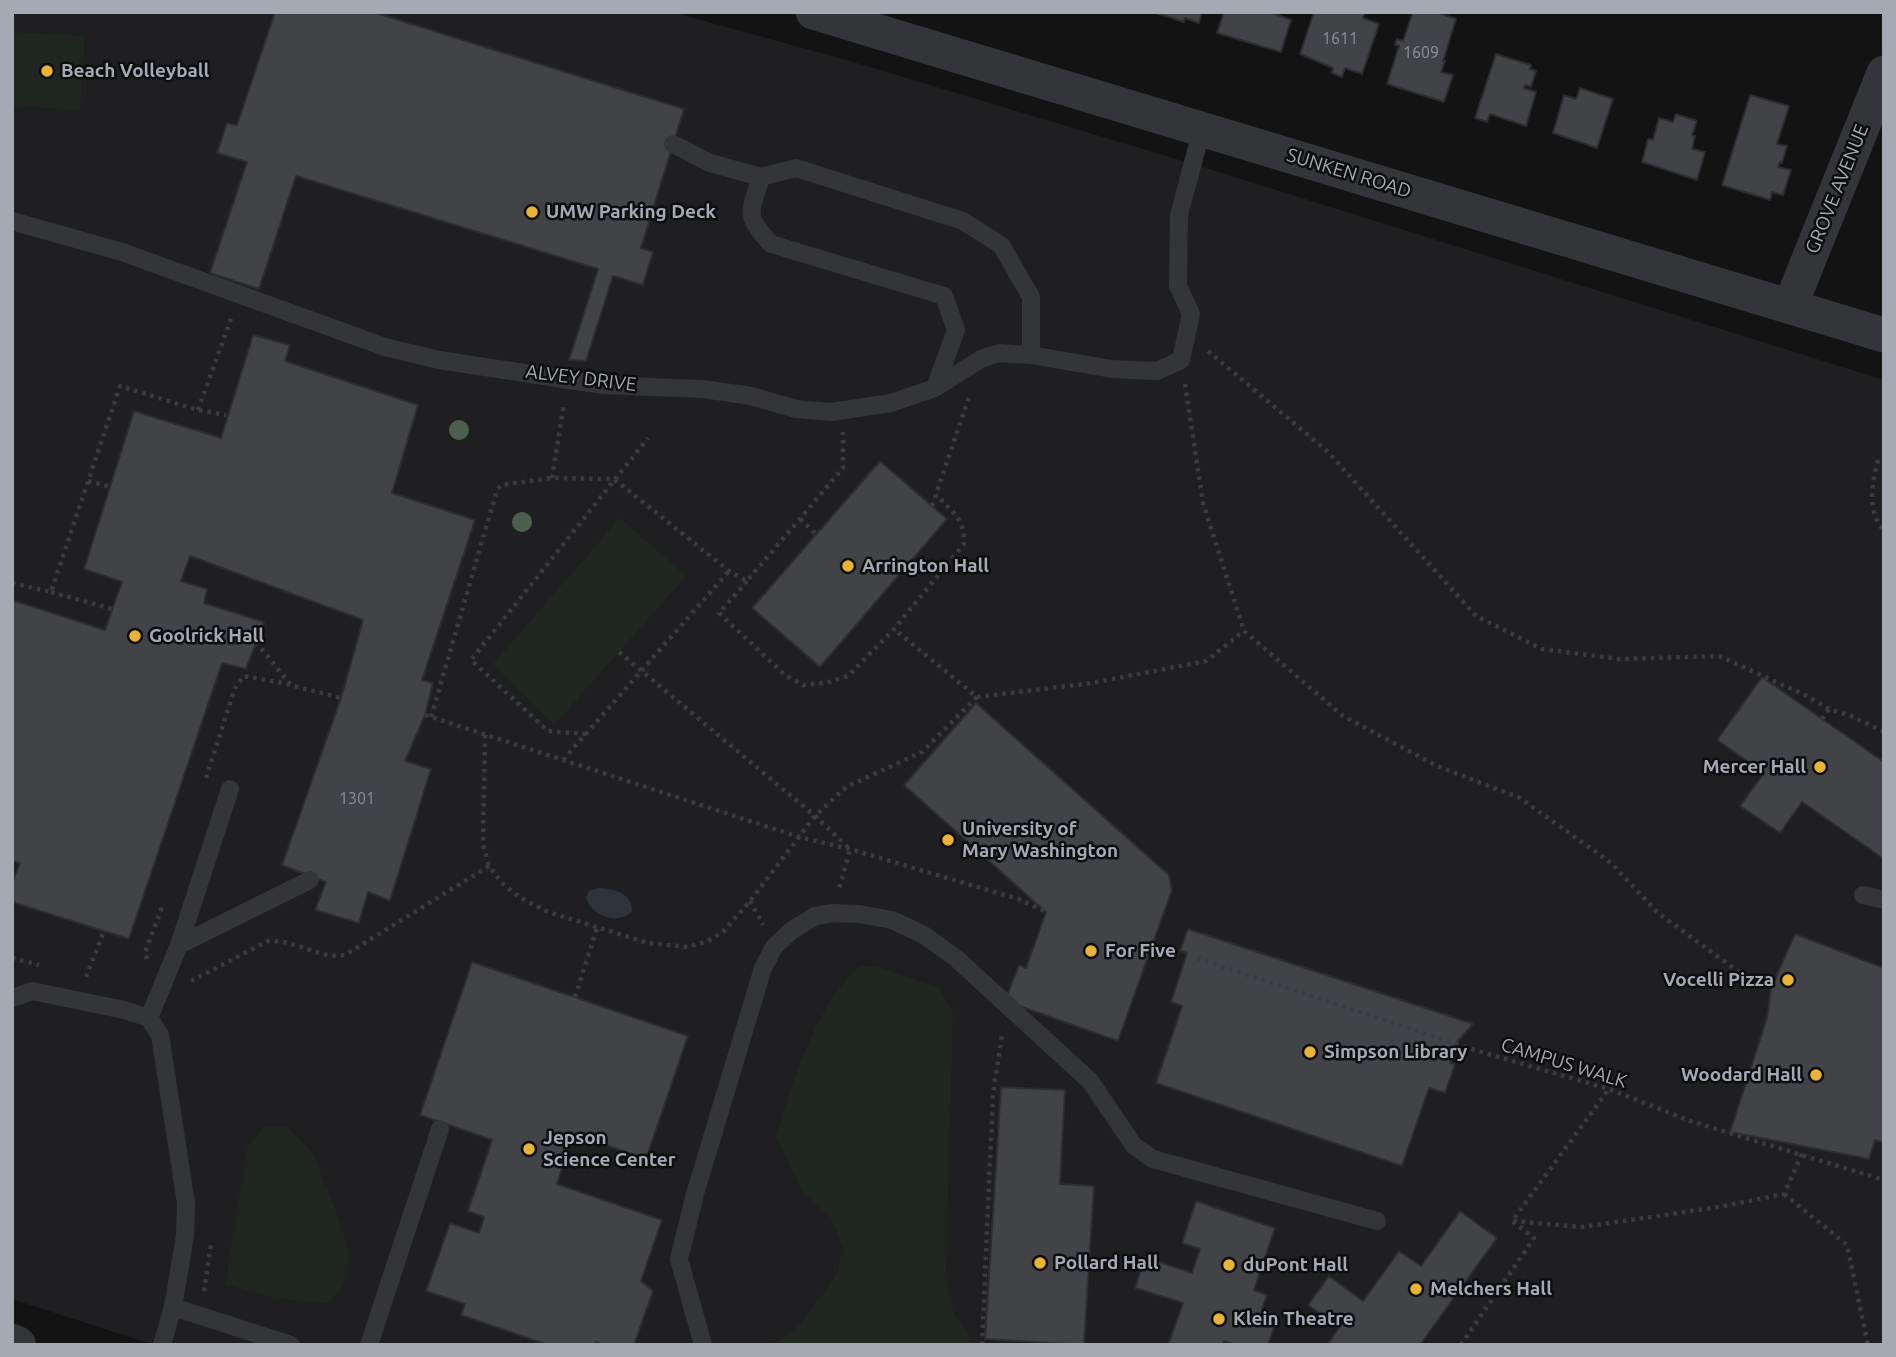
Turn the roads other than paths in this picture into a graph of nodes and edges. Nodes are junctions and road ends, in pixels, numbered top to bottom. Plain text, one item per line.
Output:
1 (813, 12) edge
2 (852, 18) edge
3 (1884, 73) edge
4 (1202, 129) junction
5 (673, 144) dead end
6 (761, 177) junction
7 (12, 221) edge
8 (1790, 306) junction
9 (1884, 335) edge
10 (1031, 355) junction
11 (935, 388) junction
12 (230, 789) dead end
13 (310, 880) dead end
14 (1863, 895) dead end
15 (1884, 900) edge
16 (179, 945) junction
17 (12, 998) edge
18 (149, 1018) junction
19 (440, 1129) dead end
20 (1377, 1221) dead end
21 (173, 1307) junction
22 (162, 1345) edge
23 (291, 1345) edge
24 (369, 1345) edge
25 (704, 1345) edge

1 - 2 street, SUNKEN ROAD
2 - 4 street, SUNKEN ROAD
3 - 8 street, GROVE AVENUE
4 - 8 street, SUNKEN ROAD
4 - 10 lane, ALVEY DRIVE
5 - 6 lane
6 - 10 lane
6 - 11 lane
7 - 11 lane, ALVEY DRIVE
8 - 9 street, SUNKEN ROAD
10 - 11 lane, ALVEY DRIVE
12 - 16 lane
13 - 16 lane
14 - 15 lane
16 - 18 lane
17 - 18 lane
18 - 21 lane
19 - 24 lane
20 - 25 lane
21 - 22 lane
21 - 23 lane

